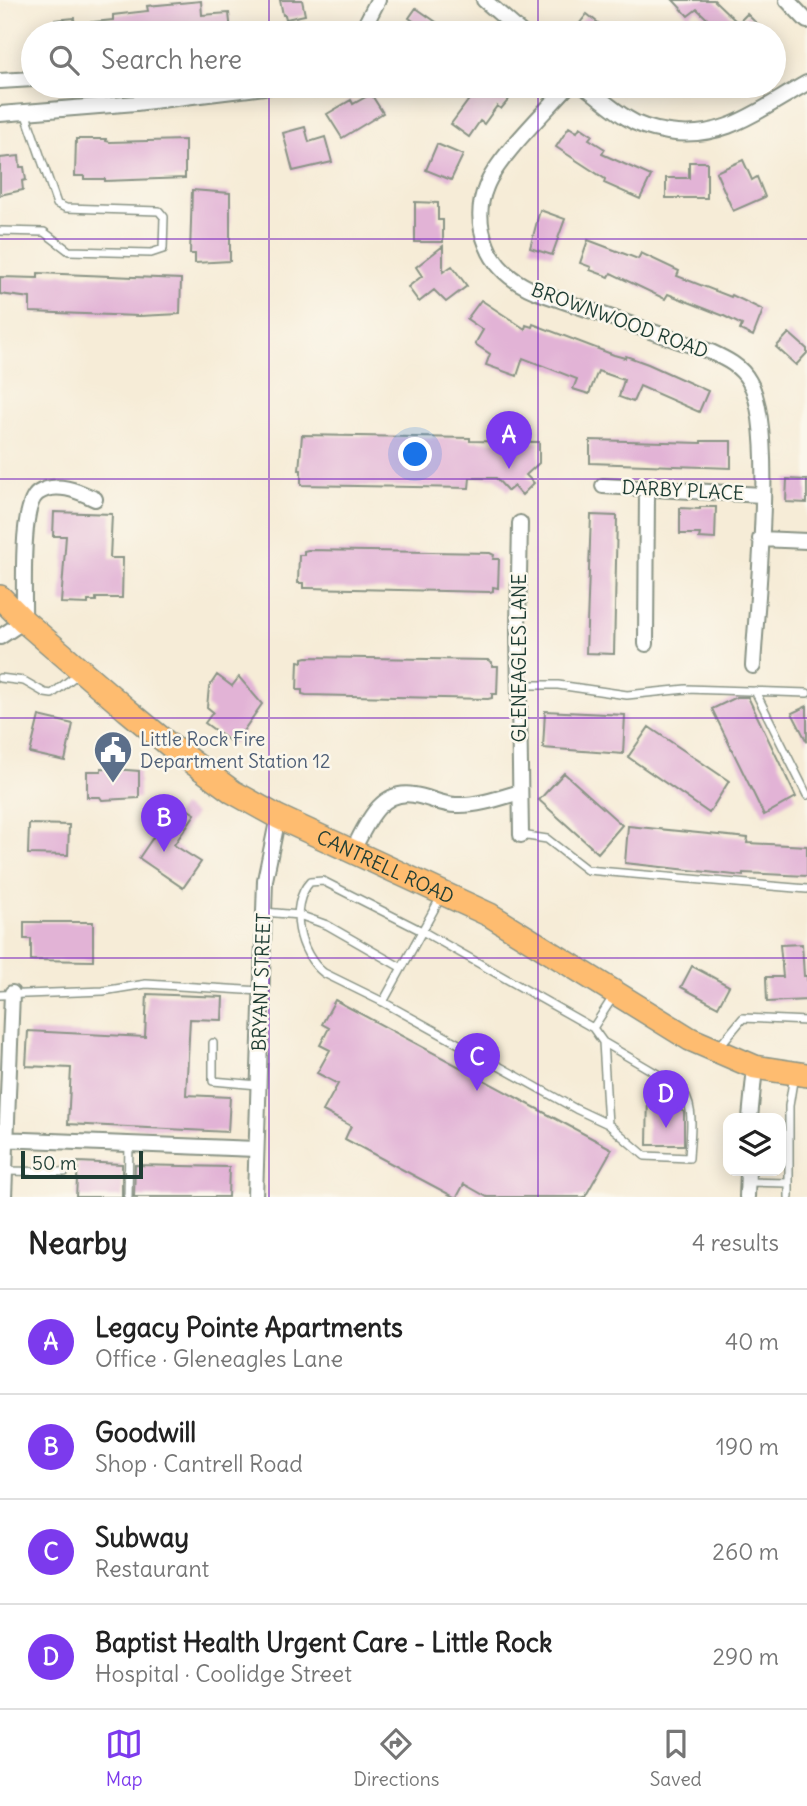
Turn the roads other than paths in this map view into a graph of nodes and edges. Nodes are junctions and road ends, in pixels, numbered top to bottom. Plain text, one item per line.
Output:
1 (378, 0) edge
2 (484, 0) edge
3 (787, 0) edge
4 (367, 21) edge
5 (508, 21) edge
6 (807, 21) edge
7 (21, 80) edge
8 (0, 81) edge
9 (807, 83) edge
10 (786, 95) edge
11 (171, 98) edge
12 (557, 98) edge
13 (600, 98) edge
14 (782, 98) edge
15 (25, 112) junction
16 (0, 114) edge
17 (0, 231) edge
18 (603, 486) dead end
19 (647, 489) junction
20 (762, 495) junction
21 (95, 499) dead end
22 (520, 523) dead end
23 (760, 539) junction
24 (807, 541) edge
25 (0, 597) edge
26 (24, 621) junction
27 (0, 637) edge
28 (646, 644) dead end
29 (753, 666) dead end
30 (82, 671) junction
31 (0, 678) edge
32 (519, 685) junction
33 (755, 691) junction
34 (807, 694) edge
35 (520, 792) junction
36 (807, 794) edge
37 (278, 817) junction
38 (521, 835) joint
39 (352, 852) junction
40 (807, 889) edge
41 (443, 893) junction
42 (264, 912) junction
43 (299, 915) junction
44 (422, 931) junction
45 (402, 968) junction
46 (261, 991) junction
47 (615, 993) junction
48 (6, 994) edge
49 (383, 1002) junction
50 (807, 1020) edge
51 (593, 1028) junction
52 (603, 1042) junction
53 (213, 1043) dead end
54 (715, 1051) junction
55 (755, 1067) junction
56 (800, 1074) edge
57 (258, 1085) junction
58 (750, 1113) edge
59 (608, 1124) junction
60 (3, 1140) edge
61 (128, 1144) junction
62 (256, 1149) junction
63 (5, 1171) junction
64 (65, 1172) dead end
65 (747, 1183) edge
66 (789, 1183) junction
67 (4, 1197) edge
68 (128, 1197) edge
69 (255, 1197) edge
70 (789, 1197) edge

1 - 4 street
2 - 5 street
3 - 6 street
7 - 8 street
9 - 10 street
11 - 15 street
12 - 20 street, BROWNWOOD ROAD
13 - 14 street
15 - 16 street
15 - 17 lane
18 - 19 street, DARBY PLACE
19 - 20 street, DARBY PLACE
19 - 28 street
20 - 23 street, BROWNWOOD ROAD
21 - 26 street
22 - 32 street, GLENEAGLES LANE
23 - 24 street
23 - 29 street, BROWNWOOD ROAD
25 - 26 main road, CANTRELL ROAD
26 - 27 street
26 - 30 main road, CANTRELL ROAD
30 - 31 lane
30 - 37 main road, CANTRELL ROAD
32 - 33 lane
32 - 35 street, GLENEAGLES LANE
33 - 34 lane
33 - 36 lane
35 - 38 street, GLENEAGLES LANE
35 - 39 street
37 - 39 main road, CANTRELL ROAD
37 - 42 street, BRYANT STREET
38 - 40 lane
39 - 41 main road, CANTRELL ROAD
41 - 44 lane
41 - 47 main road, CANTRELL ROAD
42 - 43 lane
42 - 46 street, BRYANT STREET
43 - 44 lane
43 - 45 lane
43 - 49 lane
44 - 45 lane
44 - 51 lane
45 - 49 lane
46 - 48 lane
46 - 57 street, BRYANT STREET
47 - 51 lane
47 - 54 main road, CANTRELL ROAD
48 - 60 street
49 - 59 lane
50 - 54 lane
51 - 52 lane
52 - 59 lane
52 - 59 lane
53 - 57 lane
54 - 55 main road, CANTRELL ROAD
55 - 56 main road, CANTRELL ROAD
55 - 58 street
56 - 66 lane
57 - 62 street, BRYANT STREET
60 - 61 street
60 - 63 street
61 - 62 street
61 - 68 lane
62 - 69 street, BRYANT STREET
63 - 64 lane
63 - 67 street
65 - 66 lane
66 - 70 lane

